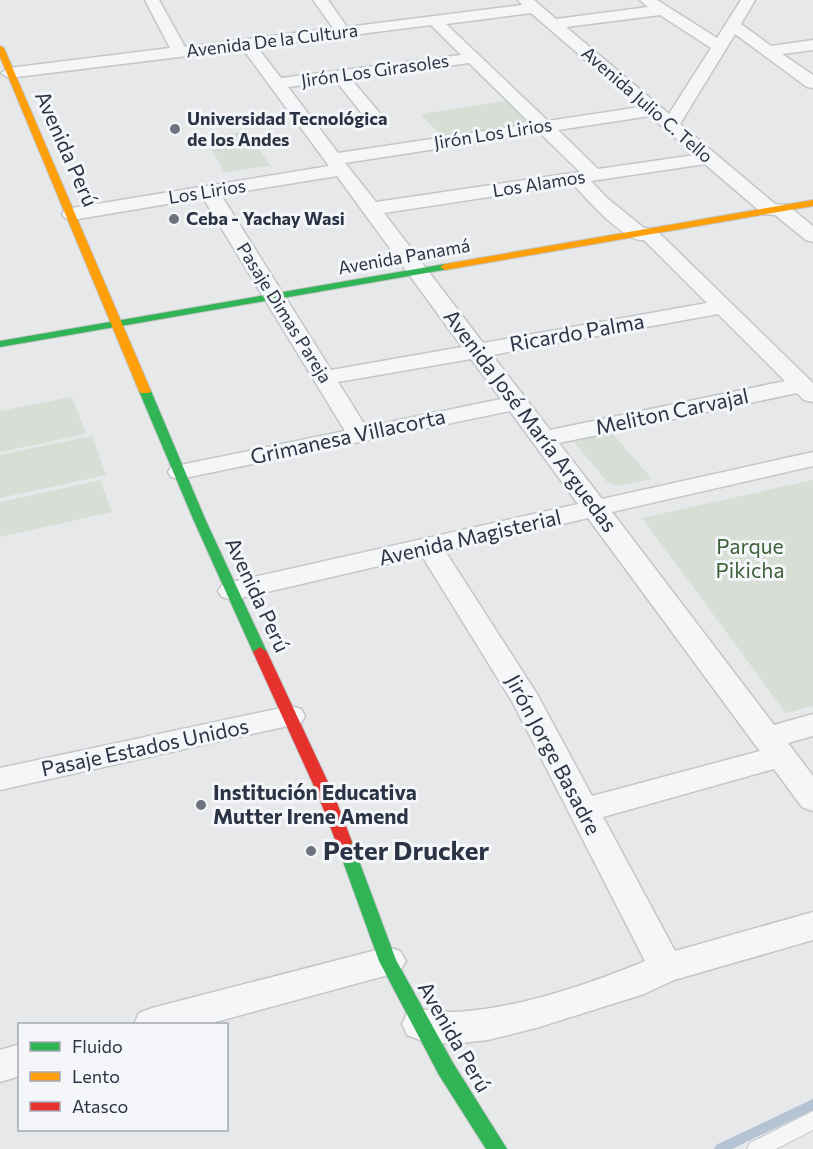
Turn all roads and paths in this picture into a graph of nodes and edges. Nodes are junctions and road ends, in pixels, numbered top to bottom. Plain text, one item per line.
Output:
1 (152, 0) edge
2 (320, 0) edge
3 (647, 0) edge
4 (748, 0) edge
5 (530, 4) edge
6 (661, 10) junction
7 (435, 21) junction
8 (554, 24) junction
9 (732, 25) junction
10 (343, 32) junction
11 (247, 44) junction
12 (813, 45) edge
13 (719, 46) junction
14 (0, 48) edge
15 (767, 51) junction
16 (180, 52) junction
17 (473, 58) junction
18 (340, 76) junction
19 (7, 79) edge
20 (813, 83) edge
21 (277, 84) junction
22 (654, 110) junction
23 (374, 117) dead end
24 (671, 125) junction
25 (544, 126) junction
26 (708, 158) junction
27 (337, 165) junction
28 (586, 177) junction
29 (209, 192) junction
30 (813, 203) edge
31 (371, 209) junction
32 (775, 210) junction
33 (72, 214) junction
34 (644, 234) junction
35 (813, 236) edge
36 (418, 273) junction
37 (275, 297) junction
38 (723, 307) junction
39 (119, 324) junction
40 (0, 344) edge
41 (477, 351) junction
42 (325, 378) junction
43 (807, 391) edge
44 (516, 403) junction
45 (359, 434) junction
46 (543, 439) junction
47 (813, 459) edge
48 (180, 472) junction
49 (596, 510) junction
50 (429, 548) junction
51 (232, 591) junction
52 (290, 716) junction
53 (813, 725) edge
54 (774, 747) junction
55 (0, 779) edge
56 (813, 799) edge
57 (584, 810) junction
58 (813, 926) edge
59 (388, 961) junction
60 (666, 968) junction
61 (156, 1023) edge
62 (420, 1024) junction
63 (18, 1061) edge
64 (0, 1066) edge
65 (813, 1120) edge
66 (497, 1149) edge
67 (757, 1149) edge

1 - 16 street
2 - 10 street
3 - 6 street
4 - 9 street
5 - 7 street, Avenida De la Cultura
5 - 8 street, Avenida Julio C. Tello
6 - 8 street
6 - 13 street
7 - 10 street, Avenida De la Cultura
7 - 17 street
8 - 22 street, Avenida Julio C. Tello
9 - 13 street
9 - 15 street
10 - 11 street, Avenida De la Cultura
11 - 16 street, Avenida De la Cultura
11 - 21 street, Avenida José María Arguedas
12 - 15 street
13 - 24 street
14 - 19 street, Avenida Perú
15 - 20 street
16 - 19 street, Avenida De la Cultura
17 - 18 street, Jirón Los Girasoles
17 - 25 street
18 - 21 street, Jirón Los Girasoles
18 - 23 street
19 - 33 street, Avenida Perú
21 - 27 street, Avenida José María Arguedas
22 - 24 street, Avenida Julio C. Tello
22 - 25 street, Jirón Los Lirios
24 - 26 street, Avenida Julio C. Tello
25 - 27 street, Jirón Los Lirios
25 - 28 street
26 - 28 street, Los Alamos
26 - 32 street, Avenida Julio C. Tello
27 - 29 street, Los Lirios
27 - 31 street, Avenida José María Arguedas
28 - 31 street, Los Alamos
28 - 34 street
29 - 33 street, Los Lirios
29 - 37 street, Pasaje Dimas Pareja
30 - 32 street, Avenida Panamá
31 - 36 street, Avenida José María Arguedas
32 - 34 street, Avenida Panamá
32 - 35 street, Avenida Julio C. Tello
33 - 39 street, Avenida Perú
34 - 36 street, Avenida Panamá
34 - 38 street
36 - 37 street, Avenida Panamá
36 - 41 street, Avenida José María Arguedas
37 - 39 street, Avenida Panamá
37 - 42 street, Pasaje Dimas Pareja
38 - 41 street, Ricardo Palma
38 - 43 street
39 - 40 street, Avenida Panamá
39 - 48 street, Avenida Perú
41 - 42 street, Ricardo Palma
41 - 44 street, Avenida José María Arguedas
42 - 45 street, Pasaje Dimas Pareja
43 - 46 street, Meliton Carvajal
44 - 45 street, Grimanesa Villacorta
44 - 46 street, Avenida José María Arguedas
45 - 48 street, Grimanesa Villacorta
46 - 49 street, Avenida José María Arguedas
47 - 49 street, Avenida Magisterial
48 - 51 street, Avenida Perú
49 - 50 street, Avenida Magisterial
49 - 54 street, Avenida José María Arguedas
50 - 51 street, Avenida Magisterial
50 - 57 street, Jirón Jorge Basadre
51 - 52 street, Avenida Perú
52 - 55 street, Pasaje Estados Unidos
52 - 59 street, Avenida Perú
53 - 54 street
54 - 56 street, Avenida José María Arguedas
54 - 57 street
57 - 60 street, Jirón Jorge Basadre
58 - 60 street
59 - 61 street
59 - 62 street, Avenida Perú
60 - 62 street
62 - 66 street, Avenida Perú
63 - 64 street
65 - 67 lane

